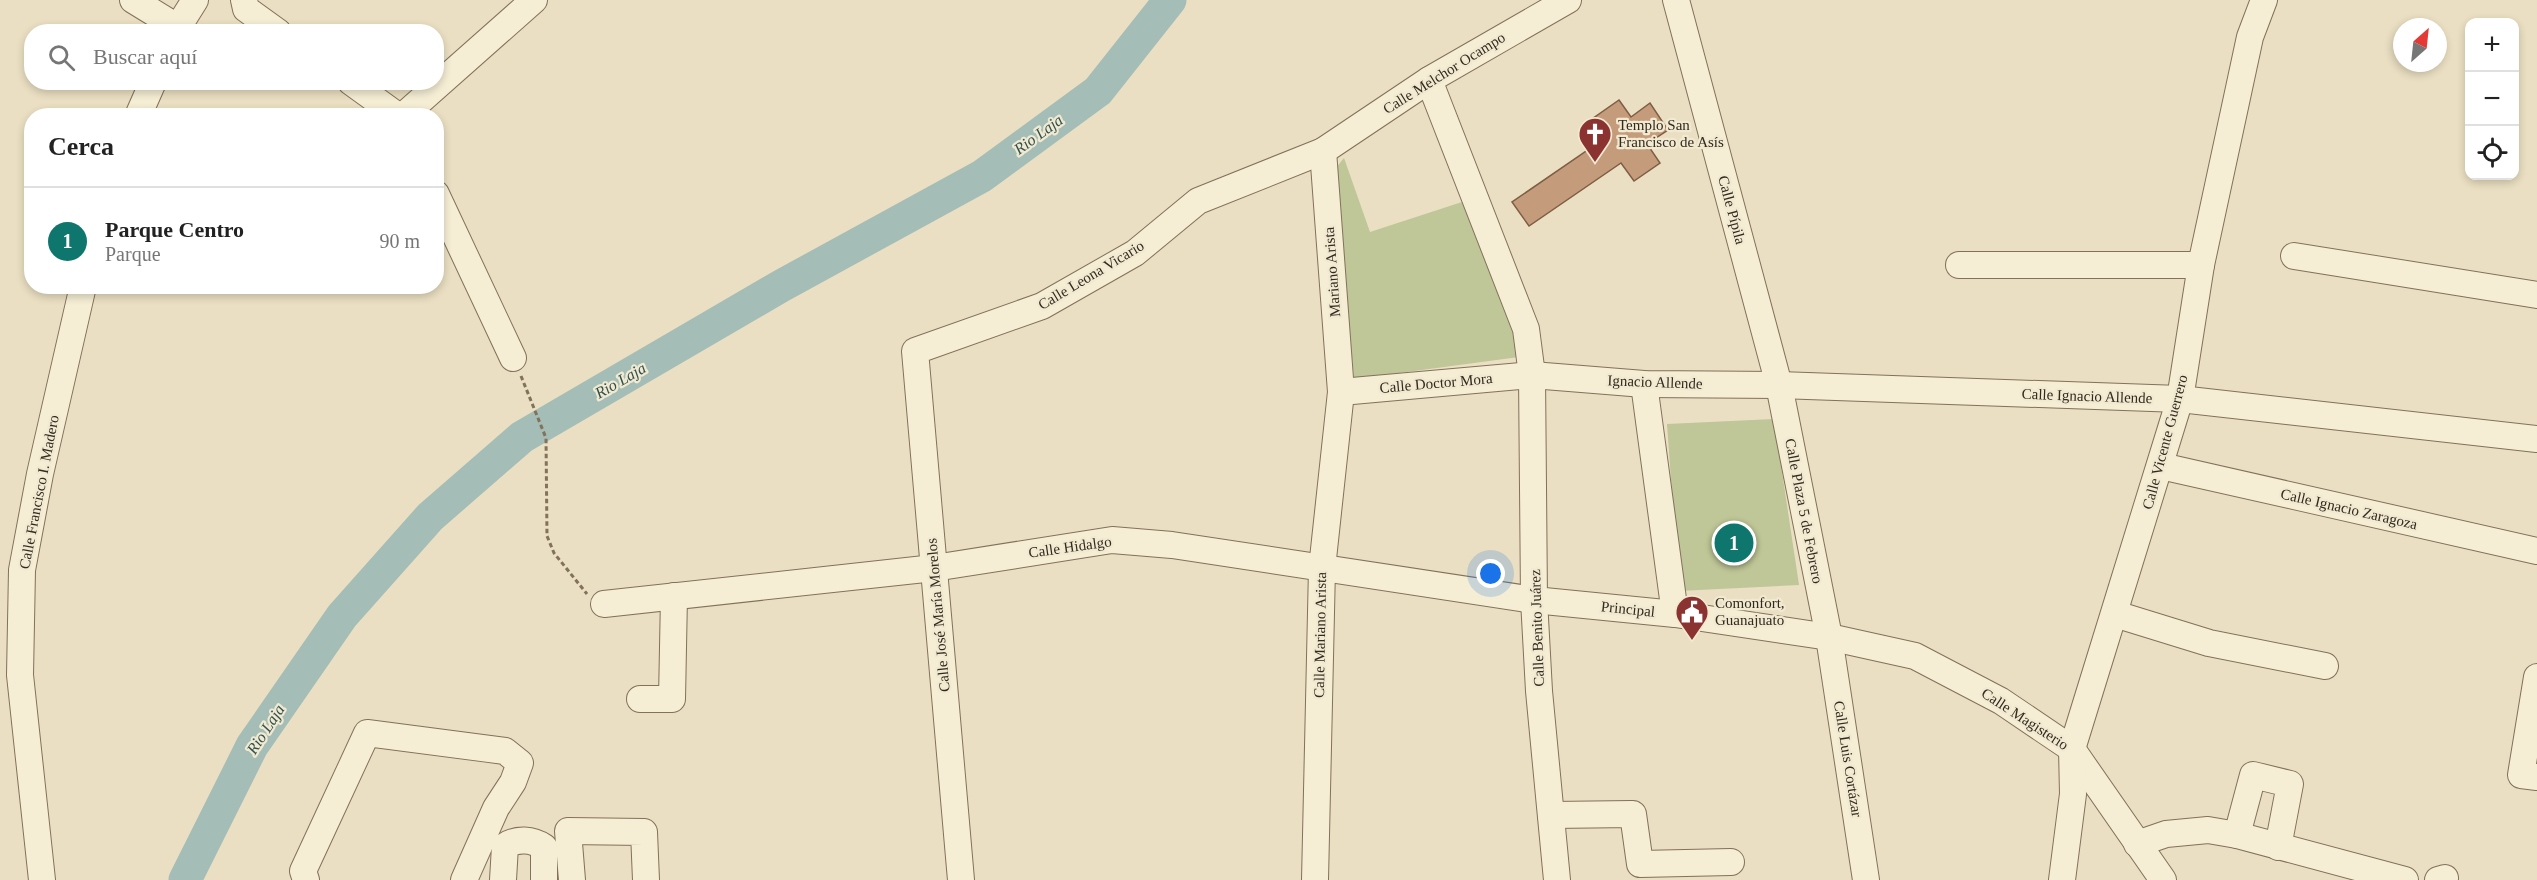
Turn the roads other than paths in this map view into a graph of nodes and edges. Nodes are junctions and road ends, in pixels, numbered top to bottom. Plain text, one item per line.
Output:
1 (134, 0) edge
2 (195, 0) edge
3 (244, 0) edge
4 (534, 0) edge
5 (1568, 0) edge
6 (1676, 0) edge
7 (2264, 0) edge
8 (169, 24) edge
9 (179, 24) edge
10 (268, 24) edge
11 (444, 80) edge
12 (1430, 80) junction
13 (149, 90) edge
14 (362, 90) edge
15 (432, 90) edge
16 (142, 108) edge
17 (387, 108) edge
18 (412, 108) edge
19 (1323, 152) junction
20 (444, 211) edge
21 (2294, 256) dead end
22 (1959, 265) dead end
23 (2201, 265) junction
24 (81, 294) edge
25 (2537, 295) edge
26 (915, 351) joint
27 (513, 358) dead end
28 (1532, 375) junction
29 (1644, 384) junction
30 (1779, 385) junction
31 (1341, 392) junction
32 (2180, 399) junction
33 (2537, 439) edge
34 (2161, 466) junction
35 (2537, 551) edge
36 (934, 568) junction
37 (1322, 568) junction
38 (674, 596) junction
39 (1534, 600) junction
40 (604, 604) road end
41 (1675, 614) junction
42 (2115, 614) junction
43 (1829, 637) junction
44 (2325, 666) dead end
45 (2537, 677) edge
46 (640, 699) dead end
47 (2072, 749) junction
48 (2537, 777) edge
49 (1551, 814) junction
50 (2237, 835) junction
51 (2137, 844) junction
52 (2278, 847) junction
53 (1731, 861) dead end
54 (1659, 872) edge
55 (42, 880) edge
56 (306, 880) edge
57 (464, 880) edge
58 (503, 880) edge
59 (544, 880) edge
60 (572, 880) edge
61 (646, 880) edge
62 (961, 880) edge
63 (1315, 880) edge
64 (1557, 880) edge
65 (1866, 880) edge
66 (2062, 880) edge
67 (2163, 880) edge
68 (2404, 880) edge

1 - 8 street
2 - 9 street
3 - 10 street
4 - 11 street
5 - 12 street, Calle Melchor Ocampo
6 - 30 street, Calle Pípila
7 - 23 street, Calle Vicente Guerrero
12 - 19 street, Calle Melchor Ocampo
12 - 28 street, Calle Benito Juárez
13 - 16 street
14 - 17 street
15 - 18 street
19 - 26 street, Calle Leona Vicario
19 - 31 street, Mariano Arista
20 - 27 street
21 - 25 street
22 - 23 street
23 - 32 street, Calle Vicente Guerrero
24 - 55 street, Calle Francisco I. Madero
26 - 36 street, Calle José María Morelos
28 - 29 street, Ignacio Allende
28 - 31 street, Calle Doctor Mora
28 - 39 street, Calle Benito Juárez
29 - 30 street, Ignacio Allende
29 - 41 street
30 - 32 street, Calle Ignacio Allende
30 - 43 street, Calle Plaza 5 de Febrero
31 - 37 street, Calle Mariano Arista
32 - 33 street, Calle Ignacio Allende
32 - 34 street, Calle Vicente Guerrero
34 - 35 street, Calle Ignacio Zaragoza
34 - 42 street, Calle Vicente Guerrero
36 - 37 street, Calle Hidalgo
36 - 38 street, Calle Hidalgo
36 - 62 street, Calle José María Morelos
37 - 39 street, Calle Hidalgo
37 - 63 street, Calle Mariano Arista
38 - 40 street, Calle Hidalgo
38 - 46 street
39 - 41 street, Principal
39 - 49 street, Calle Benito Juárez
41 - 43 street, Principal
42 - 44 street
42 - 47 street, Calle Vicente Guerrero
43 - 47 street, Calle Magisterio
43 - 65 street, Calle Luis Cortázar
45 - 48 street
47 - 51 street, Calle Magisterio
47 - 66 street, Calle Vicente Guerrero
49 - 54 street
49 - 64 street, Calle Benito Juárez
50 - 51 street
50 - 52 street
50 - 52 street
51 - 67 street, Calle Magisterio
52 - 68 street
53 - 54 street
56 - 57 street
58 - 59 street
60 - 61 street

